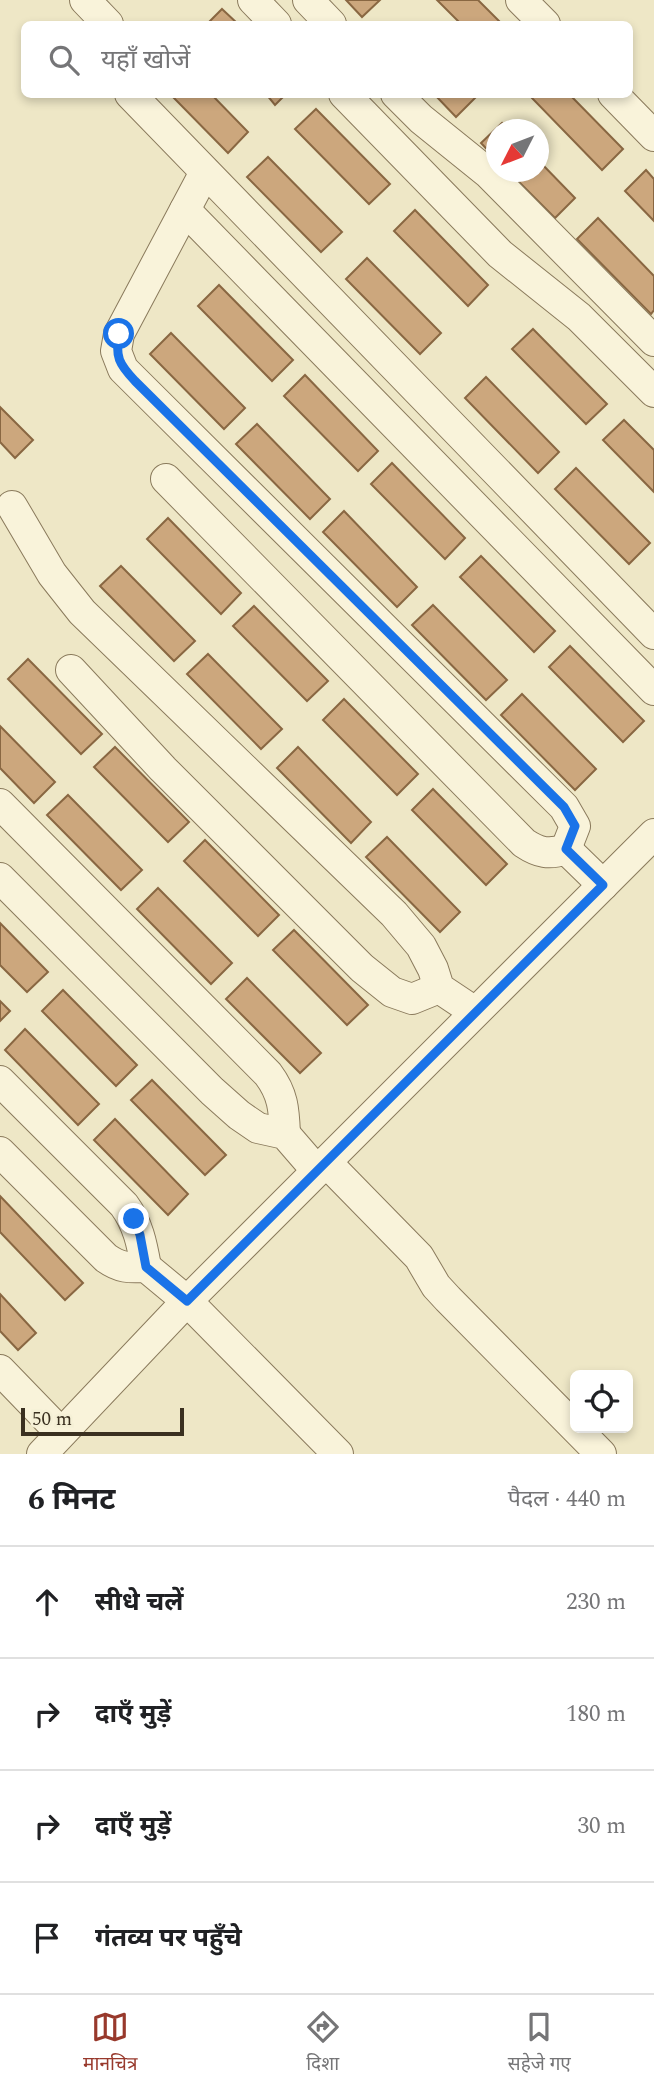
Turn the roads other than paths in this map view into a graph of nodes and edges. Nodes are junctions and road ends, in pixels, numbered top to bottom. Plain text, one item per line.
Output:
1 (85, 0) edge
2 (253, 0) edge
3 (308, 0) edge
4 (521, 0) edge
5 (105, 21) edge
6 (273, 21) edge
7 (328, 21) edge
8 (542, 21) edge
9 (134, 98) edge
10 (348, 98) edge
11 (400, 98) edge
12 (617, 98) edge
13 (654, 136) edge
14 (205, 172) junction
15 (185, 210) junction
16 (654, 341) edge
17 (654, 392) edge
18 (166, 479) dead end
19 (4, 506) edge
20 (654, 634) edge
21 (71, 670) dead end
22 (654, 690) edge
23 (0, 804) edge
24 (566, 849) junction
25 (649, 849) edge
26 (0, 878) edge
27 (603, 885) junction
28 (439, 988) junction
29 (475, 1012) junction
30 (0, 1081) edge
31 (285, 1134) junction
32 (0, 1152) edge
33 (322, 1167) junction
34 (146, 1267) junction
35 (187, 1301) junction
36 (0, 1370) edge
37 (51, 1443) edge
38 (338, 1454) edge
39 (601, 1454) edge

1 - 5 street
2 - 6 street
3 - 7 street
4 - 8 street
9 - 14 street
10 - 17 street
11 - 16 street
12 - 13 street
14 - 15 street
14 - 20 street
15 - 22 street
15 - 24 street
18 - 24 street
19 - 28 street
21 - 28 street
23 - 31 street
24 - 27 street
25 - 27 street
26 - 31 street
27 - 29 street
28 - 29 street
29 - 33 street
30 - 34 street
31 - 33 street
32 - 34 street
33 - 35 street
33 - 39 street
34 - 35 street
35 - 37 street
35 - 38 street
36 - 37 street

